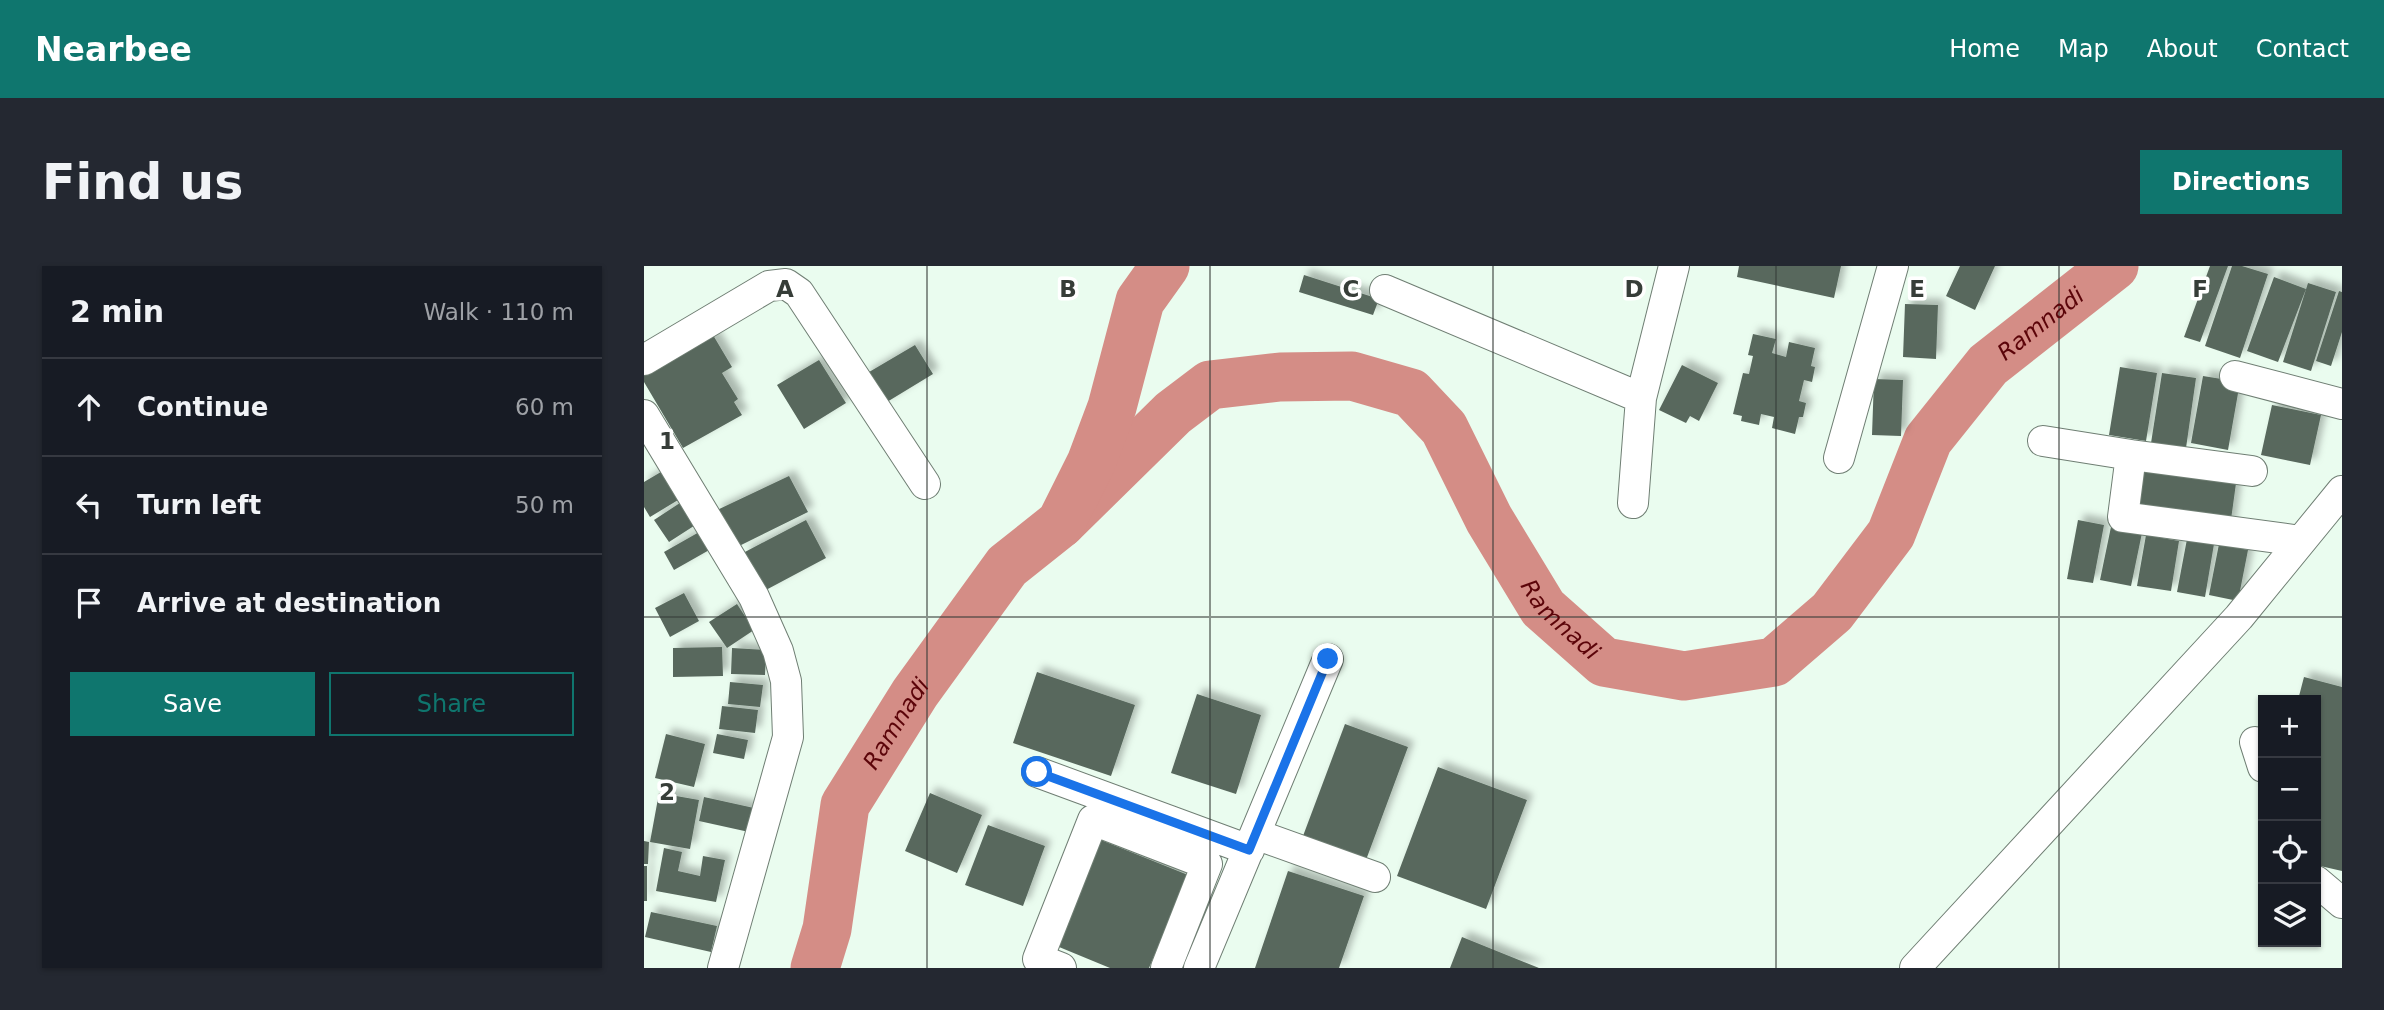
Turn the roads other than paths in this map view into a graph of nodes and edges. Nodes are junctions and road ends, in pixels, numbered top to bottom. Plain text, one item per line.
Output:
1 (1674, 266) edge
2 (1893, 266) edge
3 (1385, 290) dead end
4 (644, 360) edge
5 (2235, 376) dead end
6 (1641, 398) junction
7 (2342, 404) edge
8 (644, 415) edge
9 (2043, 441) dead end
10 (2131, 454) junction
11 (1839, 458) dead end
12 (2252, 471) dead end
13 (925, 484) dead end
14 (2342, 491) edge
15 (1633, 503) dead end
16 (2301, 541) junction
17 (1328, 659) dead end
18 (1037, 772) dead end
19 (1252, 842) junction
20 (1375, 877) dead end
21 (2320, 884) edge
22 (2342, 903) edge
23 (723, 968) edge
24 (1061, 968) edge
25 (1166, 968) edge
26 (1199, 968) edge
27 (1915, 968) edge

1 - 6 street
2 - 11 street
3 - 6 street
4 - 13 street
5 - 7 street
6 - 15 street
8 - 23 street
9 - 10 street
10 - 12 street
10 - 16 street
14 - 16 street
16 - 27 street
17 - 19 street
18 - 19 street
19 - 20 street
19 - 26 street
21 - 22 street
24 - 25 street

